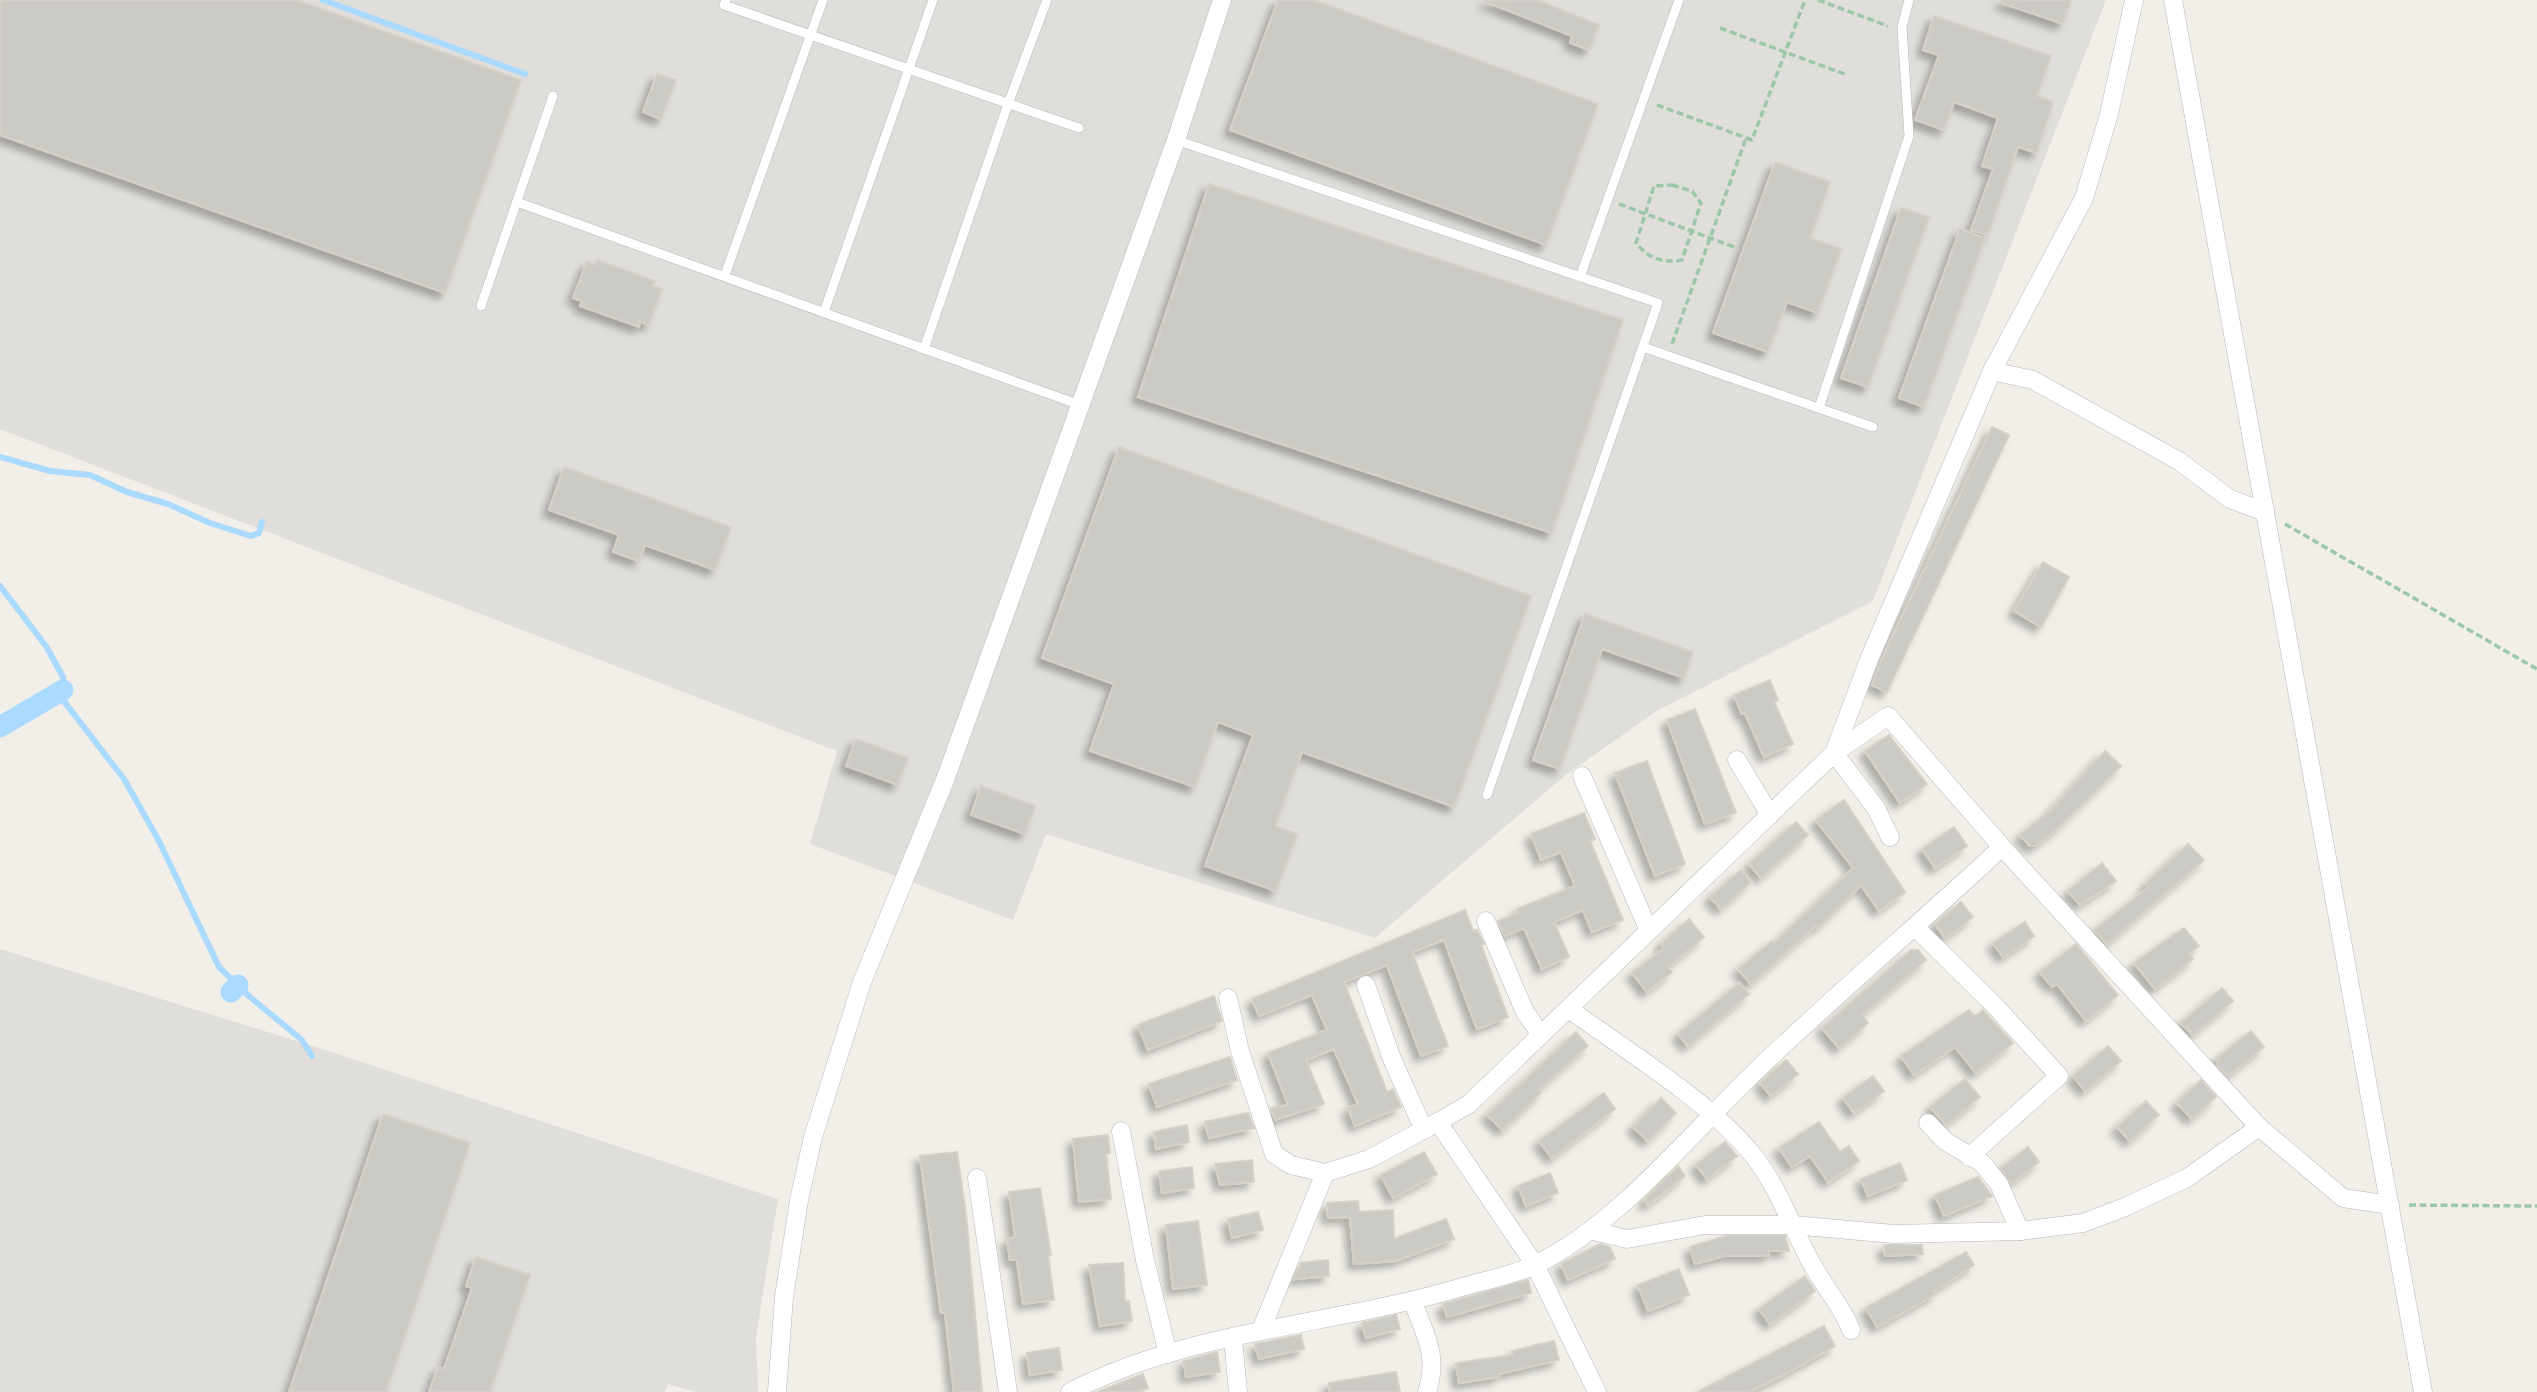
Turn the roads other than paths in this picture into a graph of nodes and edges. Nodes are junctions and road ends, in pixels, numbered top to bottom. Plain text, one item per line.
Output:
1 (726, 0) edge
2 (823, 0) edge
3 (933, 0) edge
4 (1048, 0) edge
5 (1222, 0) edge
6 (1679, 0) edge
7 (1909, 0) edge
8 (2134, 0) edge
9 (2173, 0) edge
10 (811, 36) junction
11 (909, 71) junction
12 (553, 96) dead end
13 (1008, 104) junction
14 (1079, 128) dead end
15 (1175, 140) junction
16 (517, 202) junction
17 (726, 275) junction
18 (1580, 277) junction
19 (481, 306) dead end
20 (824, 312) junction
21 (1643, 346) junction
22 (924, 349) junction
23 (1992, 372) junction
24 (1080, 405) junction
25 (1819, 408) junction
26 (1873, 427) dead end
27 (2265, 512) junction
28 (1834, 753) junction
29 (1737, 760) dead end
30 (1582, 776) dead end
31 (1487, 795) dead end
32 (1770, 815) junction
33 (1890, 837) dead end
34 (2002, 847) junction
35 (1486, 921) dead end
36 (1915, 927) junction
37 (1649, 931) junction
38 (1366, 985) dead end
39 (1228, 998) dead end
40 (1569, 1009) junction
41 (1541, 1035) junction
42 (1711, 1115) junction
43 (1927, 1124) dead end
44 (1431, 1126) junction
45 (2259, 1127) junction
46 (1121, 1131) dead end
47 (1969, 1157) junction
48 (1325, 1173) junction
49 (977, 1178) dead end
50 (2390, 1205) junction
51 (1793, 1224) junction
52 (1593, 1231) junction
53 (2020, 1231) junction
54 (1535, 1265) junction
55 (1413, 1302) junction
56 (1261, 1330) junction
57 (1851, 1330) dead end
58 (1233, 1339) junction
59 (1168, 1354) junction
60 (777, 1392) edge
61 (1008, 1392) edge
62 (1070, 1392) edge
63 (1238, 1392) edge
64 (1427, 1392) edge
65 (1597, 1392) edge
66 (2423, 1392) edge

1 - 10 lane
2 - 10 lane
3 - 11 lane
4 - 13 lane
5 - 15 street
6 - 18 lane
7 - 25 lane
8 - 23 street
9 - 27 street
10 - 11 lane
10 - 17 lane
11 - 13 lane
11 - 20 lane
12 - 16 lane
13 - 14 lane
13 - 22 lane
15 - 18 lane
15 - 24 street
16 - 17 lane
16 - 19 lane
17 - 20 lane
18 - 21 lane
20 - 22 lane
21 - 25 lane
21 - 31 lane
22 - 24 lane
23 - 27 street
23 - 28 street
24 - 60 street
25 - 26 lane
27 - 50 street
28 - 32 street
28 - 33 street
28 - 34 street
29 - 32 street
30 - 37 street
32 - 37 street
34 - 36 street
34 - 45 street
35 - 41 street
36 - 42 street
36 - 47 street
37 - 40 street
38 - 44 street
39 - 48 street
40 - 41 street
40 - 42 street
41 - 44 street
42 - 51 street
42 - 52 street
43 - 47 street
44 - 48 street
44 - 54 street
45 - 50 street
45 - 53 street
46 - 59 street
47 - 53 street
48 - 56 street
49 - 61 street
50 - 66 street
51 - 52 street
51 - 53 street
51 - 57 street
52 - 54 street
54 - 55 street
54 - 65 street
55 - 56 street
55 - 64 street
56 - 58 street
58 - 59 street
58 - 63 street
59 - 62 street

